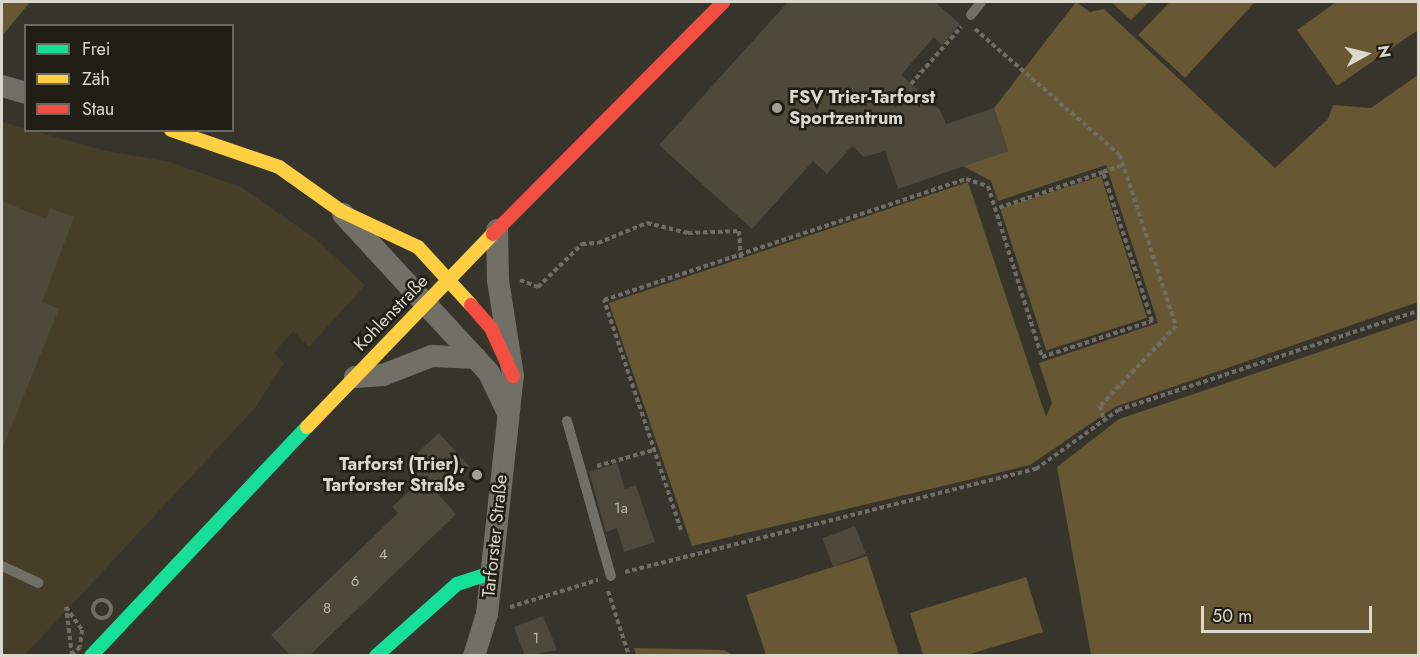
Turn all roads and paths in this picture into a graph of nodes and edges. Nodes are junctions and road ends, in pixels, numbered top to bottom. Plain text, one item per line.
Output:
1 (723, 2) edge
2 (981, 2) edge
3 (971, 15) dead end
4 (911, 84) dead end
5 (2, 86) edge
6 (24, 92) edge
7 (177, 132) edge
8 (1123, 165) junction
9 (1103, 172) junction
10 (995, 209) junction
11 (341, 212) junction
12 (497, 230) junction
13 (740, 256) junction
14 (448, 279) junction
15 (524, 280) dead end
16 (426, 301) junction
17 (1419, 311) edge
18 (476, 358) junction
19 (513, 376) junction
20 (355, 377) junction
21 (509, 415) junction
22 (1104, 420) junction
23 (567, 421) dead end
24 (654, 450) junction
25 (611, 462) dead end
26 (681, 530) dead end
27 (2, 567) edge
28 (491, 573) junction
29 (607, 577) junction
30 (38, 583) dead end
31 (487, 614) junction
32 (79, 621) junction
33 (69, 626) junction
34 (91, 656) edge
35 (376, 656) edge
36 (474, 656) edge
37 (629, 656) edge

1 - 12 main road, Kohlenstraße
2 - 3 lane
4 - 8 path
5 - 6 street
7 - 11 main road
8 - 9 path
8 - 22 path
9 - 10 path
9 - 10 path
10 - 13 path
11 - 14 main road
11 - 16 street
12 - 14 main road, Kohlenstraße
12 - 19 street, Tarforster Straße
13 - 15 path
13 - 24 path
14 - 16 main road, Kohlenstraße
14 - 19 main road
16 - 18 street
16 - 20 main road, Kohlenstraße
17 - 22 path
18 - 20 street
18 - 21 street
19 - 21 street, Tarforster Straße
20 - 34 main road, Kohlenstraße
21 - 28 street, Tarforster Straße
22 - 29 path
23 - 29 lane
24 - 25 path
24 - 26 path
27 - 30 lane
28 - 31 street, Tarforster Straße
28 - 35 main road
29 - 31 path
29 - 37 path
31 - 36 street, Tarforster Straße
32 - 33 path
32 - 33 path
32 - 33 path

